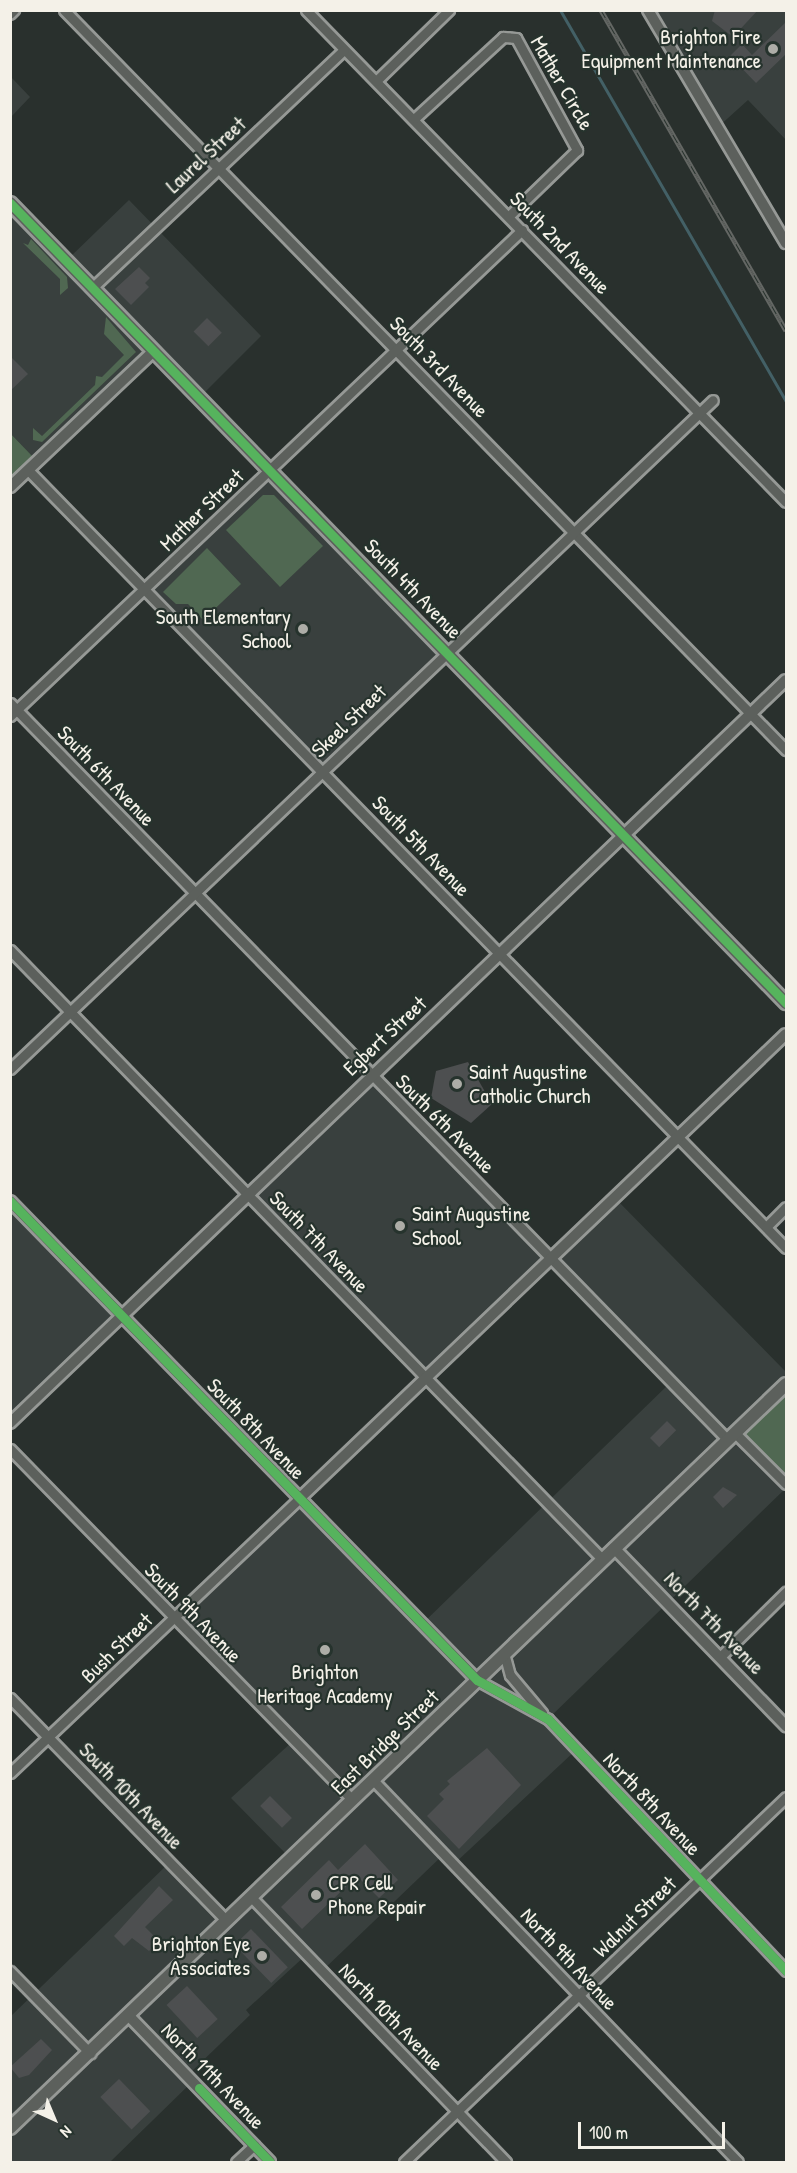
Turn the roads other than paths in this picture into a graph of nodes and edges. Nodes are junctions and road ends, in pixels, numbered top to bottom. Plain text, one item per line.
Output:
1 (14, 10) edge
2 (64, 10) edge
3 (306, 10) edge
4 (449, 10) edge
5 (648, 10) edge
6 (10, 14) edge
7 (344, 50) junction
8 (376, 81) junction
9 (415, 118) junction
10 (219, 168) junction
11 (10, 203) edge
12 (509, 216) junction
13 (522, 230) junction
14 (786, 243) edge
15 (93, 287) junction
16 (396, 348) junction
17 (154, 351) junction
18 (713, 400) dead end
19 (700, 412) junction
20 (270, 469) junction
21 (28, 470) junction
22 (10, 487) edge
23 (786, 502) edge
24 (572, 532) junction
25 (146, 589) junction
26 (448, 651) junction
27 (786, 680) edge
28 (13, 710) edge
29 (751, 714) junction
30 (786, 750) edge
31 (324, 770) junction
32 (623, 835) junction
33 (193, 892) junction
34 (10, 950) edge
35 (500, 954) junction
36 (786, 1003) edge
37 (70, 1011) junction
38 (786, 1034) edge
39 (10, 1069) edge
40 (372, 1075) junction
41 (677, 1138) junction
42 (248, 1195) junction
43 (10, 1201) edge
44 (786, 1208) edge
45 (766, 1227) junction
46 (786, 1248) edge
47 (551, 1257) junction
48 (122, 1315) junction
49 (425, 1377) junction
50 (786, 1384) edge
51 (10, 1423) edge
52 (732, 1437) junction
53 (10, 1449) edge
54 (786, 1484) edge
55 (299, 1499) junction
56 (614, 1548) junction
57 (602, 1559) junction
58 (786, 1592) edge
59 (173, 1619) junction
60 (504, 1653) junction
61 (720, 1657) junction
62 (477, 1680) junction
63 (10, 1698) edge
64 (548, 1719) junction
65 (786, 1726) edge
66 (49, 1737) junction
67 (10, 1773) edge
68 (373, 1780) junction
69 (786, 1797) edge
70 (352, 1800) junction
71 (699, 1881) junction
72 (251, 1897) junction
73 (226, 1920) junction
74 (10, 1971) edge
75 (786, 1971) edge
76 (579, 1997) junction
77 (129, 2016) junction
78 (90, 2053) junction
79 (457, 2112) junction
80 (10, 2128) edge
81 (254, 2145) junction
82 (236, 2163) edge
83 (270, 2163) edge
84 (404, 2163) edge
85 (506, 2163) edge
86 (738, 2163) edge

1 - 6 street
2 - 10 street, South 3rd Avenue
3 - 7 street, South 2nd Avenue
4 - 8 street
5 - 14 street
7 - 8 street, South 2nd Avenue
7 - 10 street, Laurel Street
8 - 9 street, South 2nd Avenue
9 - 12 street, South 2nd Avenue
9 - 12 street, Mather Circle
10 - 15 street, Laurel Street
10 - 16 street, South 3rd Avenue
11 - 15 main road, South 4th Avenue
12 - 13 street, South 2nd Avenue
13 - 16 street, Mather Street
13 - 19 street, South 2nd Avenue
15 - 17 main road, South 4th Avenue
16 - 20 street, Mather Street
16 - 24 street, South 3rd Avenue
17 - 20 main road, South 4th Avenue
17 - 21 street
18 - 19 street, Skeel Street
19 - 23 street, South 2nd Avenue
19 - 24 street, Skeel Street
20 - 25 street, Mather Street
20 - 26 main road, South 4th Avenue
21 - 22 street
21 - 25 street, South 5th Avenue
24 - 26 street, Skeel Street
24 - 29 street, South 3rd Avenue
25 - 28 street, Mather Street
25 - 31 street, South 5th Avenue
26 - 31 street, Skeel Street
26 - 32 main road, South 4th Avenue
27 - 29 street, Egbert Street
28 - 33 street, South 6th Avenue
29 - 30 street, South 3rd Avenue
29 - 32 street, Egbert Street
31 - 33 street, Skeel Street
31 - 35 street, South 5th Avenue
32 - 35 street, Egbert Street
32 - 36 main road, South 4th Avenue
33 - 37 street, Skeel Street
33 - 40 street, South 6th Avenue
34 - 37 street, South 7th Avenue
35 - 40 street, Egbert Street
35 - 41 street, South 5th Avenue
37 - 39 street, Skeel Street
37 - 42 street, South 7th Avenue
38 - 41 street
40 - 42 street, Egbert Street
40 - 47 street, South 6th Avenue
41 - 45 street, South 5th Avenue
41 - 47 street
42 - 48 street, Egbert Street
42 - 49 street, South 7th Avenue
43 - 48 street, South 8th Avenue
44 - 45 street
45 - 46 street, South 5th Avenue
47 - 49 street
47 - 52 street, South 6th Avenue
48 - 51 street, Egbert Street
48 - 55 street, South 8th Avenue
49 - 55 street
49 - 57 street, South 7th Avenue
50 - 52 main road, East Bridge Street
52 - 54 street, South 6th Avenue
52 - 56 main road, East Bridge Street
53 - 59 street, South 9th Avenue
55 - 59 street, Bush Street
55 - 62 street, South 8th Avenue
56 - 57 main road, East Bridge Street
56 - 61 street, North 7th Avenue
57 - 60 main road, East Bridge Street
58 - 61 street
59 - 66 street, Bush Street
59 - 70 street, South 9th Avenue
60 - 62 main road, East Bridge Street
60 - 64 street, North 8th Avenue
61 - 65 street, North 7th Avenue
62 - 64 street, North 8th Avenue
62 - 68 main road, East Bridge Street
63 - 66 street, South 10th Avenue
64 - 71 street, North 8th Avenue
66 - 67 street, Bush Street
66 - 73 street, South 10th Avenue
68 - 70 main road, East Bridge Street
68 - 76 street, North 9th Avenue
69 - 71 street, Walnut Street
70 - 72 main road, East Bridge Street
71 - 75 street, North 8th Avenue
71 - 76 street, Walnut Street
72 - 73 main road, East Bridge Street
72 - 79 street, North 10th Avenue
73 - 77 main road, East Bridge Street
74 - 78 street
76 - 79 street, Walnut Street
76 - 86 street, North 9th Avenue
77 - 78 main road, East Bridge Street
77 - 81 street, North 11th Avenue
78 - 80 main road, East Bridge Street
79 - 84 street, Walnut Street
79 - 85 street, North 10th Avenue
81 - 82 street
81 - 83 street, North 11th Avenue

